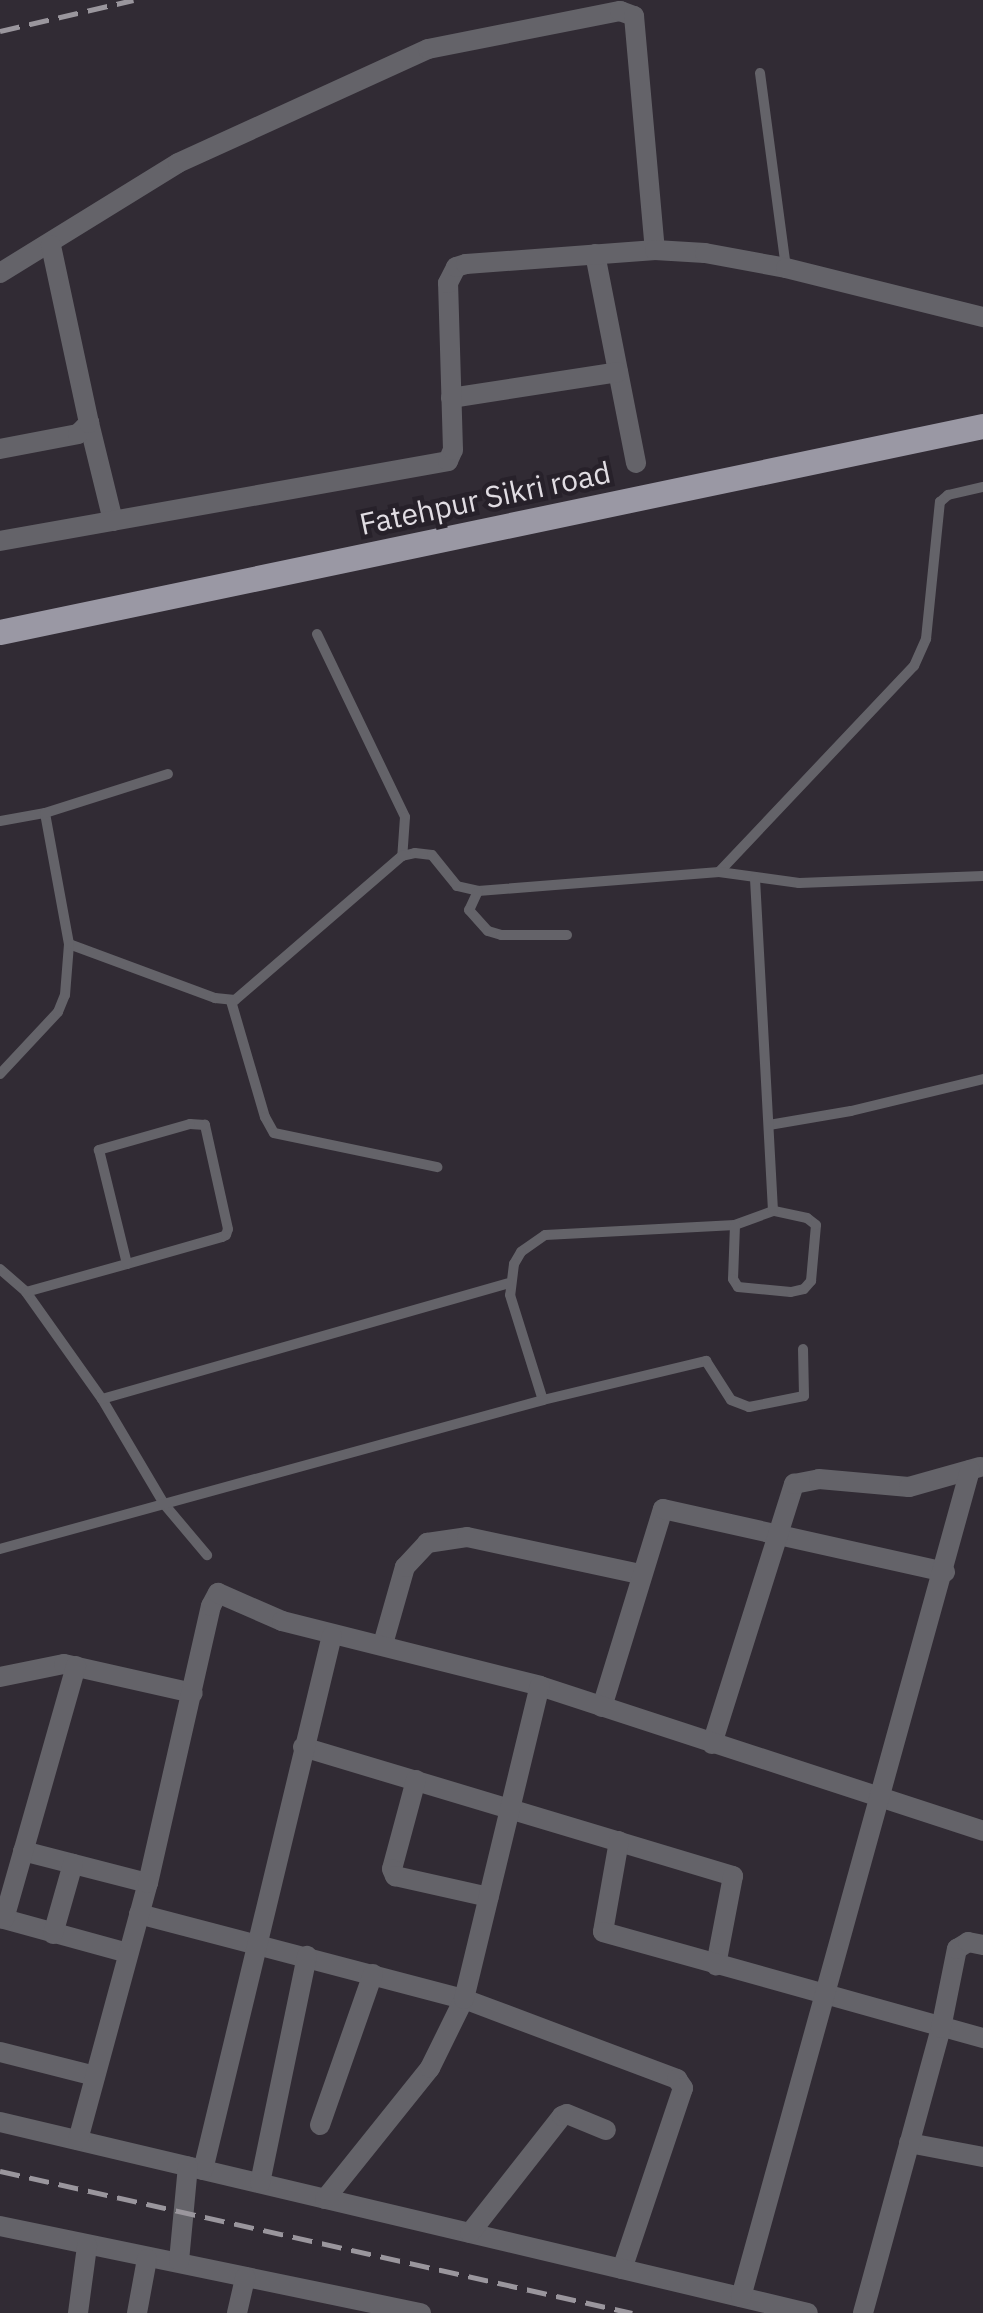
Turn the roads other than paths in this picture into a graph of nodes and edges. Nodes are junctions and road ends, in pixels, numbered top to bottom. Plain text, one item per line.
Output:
1 (760, 73) dead end
2 (51, 246) junction
3 (654, 250) junction
4 (594, 254) junction
5 (786, 268) junction
6 (0, 274) edge
7 (983, 317) edge
8 (618, 372) junction
9 (451, 398) junction
10 (89, 424) junction
11 (983, 426) edge
12 (0, 449) edge
13 (636, 463) dead end
14 (983, 486) edge
15 (113, 521) junction
16 (0, 541) edge
17 (0, 632) edge
18 (317, 634) dead end
19 (168, 774) dead end
20 (45, 814) junction
21 (0, 821) edge
22 (402, 856) junction
23 (719, 872) junction
24 (983, 876) edge
25 (755, 877) junction
26 (478, 890) junction
27 (567, 936) dead end
28 (69, 944) junction
29 (231, 1001) junction
30 (0, 1074) edge
31 (983, 1079) edge
32 (768, 1125) junction
33 (437, 1167) dead end
34 (773, 1211) junction
35 (735, 1225) junction
36 (127, 1264) junction
37 (0, 1269) edge
38 (508, 1283) junction
39 (26, 1292) junction
40 (803, 1349) dead end
41 (102, 1400) junction
42 (543, 1400) junction
43 (976, 1468) edge
44 (164, 1504) junction
45 (777, 1533) junction
46 (0, 1549) edge
47 (207, 1555) dead end
48 (945, 1572) junction
49 (639, 1574) junction
50 (332, 1635) junction
51 (383, 1644) junction
52 (76, 1666) junction
53 (0, 1677) edge
54 (540, 1686) junction
55 (193, 1693) junction
56 (602, 1707) junction
57 (712, 1744) junction
58 (303, 1747) junction
59 (416, 1780) junction
60 (879, 1799) junction
61 (510, 1807) junction
62 (983, 1831) edge
63 (620, 1841) junction
64 (23, 1851) junction
65 (73, 1864) junction
66 (148, 1884) junction
67 (489, 1897) junction
68 (139, 1914) junction
69 (2, 1918) edge
70 (54, 1934) junction
71 (258, 1943) junction
72 (983, 1945) edge
73 (128, 1953) junction
74 (307, 1956) junction
75 (716, 1965) junction
76 (373, 1974) junction
77 (826, 1996) junction
78 (464, 1999) junction
79 (941, 2028) junction
80 (983, 2038) edge
81 (0, 2052) edge
82 (96, 2076) junction
83 (0, 2122) edge
84 (320, 2125) dead end
85 (606, 2130) dead end
86 (78, 2140) junction
87 (909, 2144) junction
88 (983, 2157) edge
89 (196, 2168) junction
90 (260, 2183) junction
91 (325, 2198) junction
92 (0, 2226) edge
93 (470, 2233) junction
94 (87, 2246) junction
95 (147, 2258) junction
96 (179, 2261) junction
97 (622, 2269) junction
98 (245, 2277) junction
99 (741, 2297) junction
100 (341, 2304) edge
101 (78, 2313) edge
102 (137, 2313) edge
103 (237, 2313) edge
104 (422, 2313) edge
105 (808, 2313) edge
106 (862, 2313) edge

1 - 5 lane
2 - 3 street
2 - 6 street
2 - 10 street
3 - 4 street
3 - 5 street
4 - 8 street
4 - 9 street
5 - 7 street
8 - 9 street
8 - 13 street
9 - 15 street
10 - 12 street
10 - 15 street
11 - 17 main road, Fatehpur Sikri road
14 - 23 lane
15 - 16 street
18 - 22 lane
19 - 20 lane
20 - 21 lane
20 - 28 lane
22 - 26 lane
22 - 29 lane
23 - 25 lane
23 - 26 lane
24 - 25 lane
25 - 32 lane
26 - 27 lane
28 - 29 lane
28 - 30 lane
29 - 33 lane
31 - 32 lane
32 - 34 lane
34 - 35 lane
34 - 35 lane
35 - 38 lane
36 - 36 lane
36 - 39 lane
37 - 39 lane
38 - 41 lane
38 - 42 lane
39 - 41 lane
40 - 42 lane
41 - 44 lane
42 - 44 lane
43 - 45 street
43 - 48 street
44 - 46 lane
44 - 47 lane
45 - 48 street
45 - 49 street
45 - 57 street
48 - 60 street
49 - 51 street
49 - 56 street
50 - 51 street
50 - 55 street
50 - 58 street
51 - 54 street
52 - 53 street
52 - 55 street
52 - 64 street
54 - 56 street
54 - 61 street
55 - 66 street
56 - 57 street
57 - 60 street
58 - 59 street
58 - 71 street
59 - 61 street
59 - 67 street
60 - 62 street
60 - 77 street
61 - 63 street
61 - 67 street
63 - 75 street
63 - 75 street
64 - 65 street
64 - 69 street
65 - 66 street
65 - 70 street
66 - 68 street
67 - 78 street
68 - 71 street
68 - 73 street
69 - 70 street
70 - 73 street
71 - 74 street
71 - 89 street
72 - 79 street
73 - 82 street
74 - 76 street
74 - 90 street
75 - 77 street
76 - 78 street
76 - 84 street
77 - 79 street
77 - 99 street
78 - 91 street
78 - 97 street
79 - 80 street
79 - 87 street
81 - 82 street
82 - 86 street
83 - 86 street
85 - 93 street
86 - 89 street
87 - 88 street
87 - 106 street
89 - 90 street
89 - 96 street
90 - 91 street
91 - 93 street
92 - 94 street
93 - 97 street
94 - 95 street
94 - 101 street
95 - 96 street
95 - 102 street
96 - 98 street
97 - 99 street
98 - 100 street
98 - 103 street
99 - 105 street
100 - 104 street

